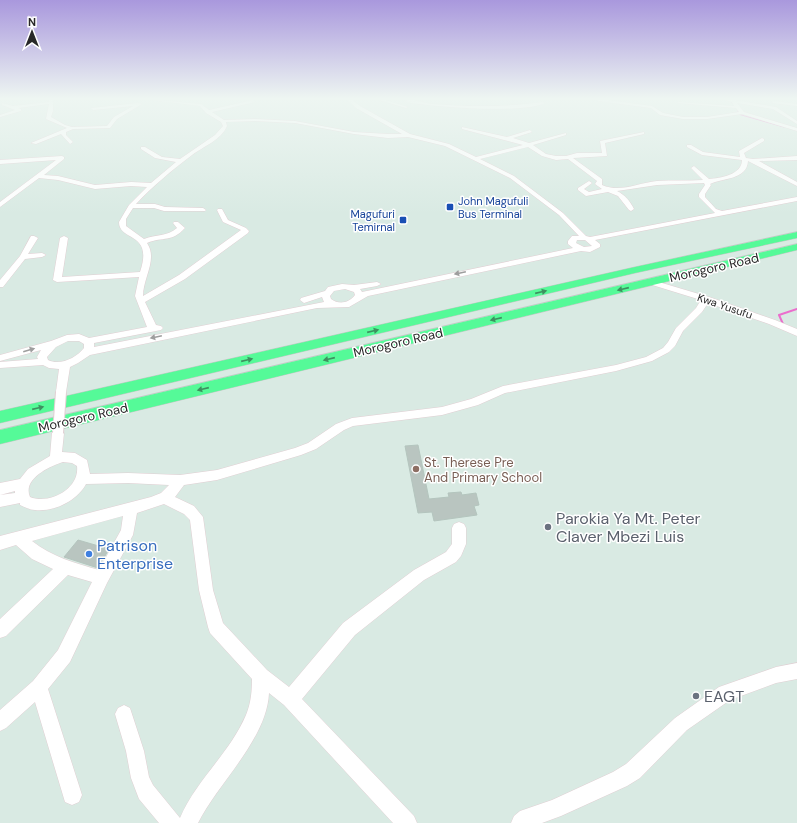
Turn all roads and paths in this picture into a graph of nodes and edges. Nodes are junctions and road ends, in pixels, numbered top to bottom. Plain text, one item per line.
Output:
1 (49, 137) edge
2 (65, 137) edge
3 (214, 137) edge
4 (419, 137) edge
5 (501, 137) edge
6 (512, 137) edge
7 (557, 137) edge
8 (622, 137) edge
9 (507, 139) junction
10 (762, 140) dead end
11 (70, 142) dead end
12 (34, 143) dead end
13 (529, 145) junction
14 (689, 146) dead end
15 (143, 148) dead end
16 (569, 157) junction
17 (744, 158) junction
18 (797, 158) edge
19 (475, 159) junction
20 (752, 160) junction
21 (181, 161) junction
22 (0, 162) edge
23 (694, 168) dead end
24 (38, 176) junction
25 (707, 182) junction
26 (589, 184) dead end
27 (797, 184) edge
28 (153, 185) junction
29 (607, 190) junction
30 (797, 192) edge
31 (797, 199) edge
32 (797, 204) edge
33 (0, 205) edge
34 (131, 206) junction
35 (757, 206) junction
36 (184, 209) junction
37 (203, 210) dead end
38 (220, 210) dead end
39 (631, 210) dead end
40 (720, 213) junction
41 (797, 235) edge
42 (34, 238) dead end
43 (64, 238) dead end
44 (587, 238) junction
45 (143, 242) junction
46 (571, 242) junction
47 (597, 245) junction
48 (797, 248) edge
49 (581, 249) junction
50 (42, 255) dead end
51 (23, 257) junction
52 (144, 274) junction
53 (652, 282) junction
54 (0, 285) edge
55 (352, 288) junction
56 (327, 293) junction
57 (358, 298) junction
58 (706, 299) junction
59 (140, 301) junction
60 (332, 304) junction
61 (152, 330) junction
62 (797, 333) edge
63 (87, 341) junction
64 (57, 342) junction
65 (87, 352) junction
66 (0, 358) edge
67 (44, 362) junction
68 (65, 364) junction
69 (0, 365) edge
70 (0, 417) edge
71 (0, 437) edge
72 (56, 459) junction
73 (83, 479) junction
74 (180, 480) junction
75 (24, 483) junction
76 (0, 489) edge
77 (22, 497) junction
78 (165, 498) junction
79 (0, 501) edge
80 (131, 510) junction
81 (459, 528) dead end
82 (18, 538) junction
83 (0, 543) edge
84 (66, 567) junction
85 (102, 578) junction
86 (0, 630) edge
87 (797, 671) edge
88 (261, 676) junction
89 (39, 686) junction
90 (290, 699) junction
91 (124, 714) dead end
92 (0, 722) edge
93 (72, 795) dead end
94 (172, 823) edge
95 (188, 823) edge
96 (407, 823) edge
97 (520, 823) edge

1 - 12 street
2 - 11 street
3 - 21 street
4 - 19 street
5 - 9 street
6 - 9 street
7 - 13 street
8 - 16 street
9 - 13 street
10 - 17 street
13 - 16 street
13 - 19 street
14 - 17 street
15 - 21 street
16 - 29 street
17 - 20 street
17 - 25 street
18 - 20 street
19 - 44 street
20 - 27 street
21 - 28 street
22 - 24 street
23 - 25 street
24 - 28 street
24 - 33 street
25 - 29 street
25 - 40 street
26 - 29 street
28 - 34 street
29 - 39 street
30 - 35 street
31 - 35 street
32 - 47 street
34 - 36 street
34 - 45 street
35 - 40 street
36 - 37 street
36 - 45 street
38 - 59 street
40 - 44 street
70 -> 41 highway, Morogoro Road
42 - 51 street
43 - 52 street
44 - 46 street
44 - 47 street
45 - 52 street
46 - 49 street
46 - 55 street
47 - 49 street
48 - 53 highway, Morogoro Road
49 -> 57 street
50 - 51 street
51 - 54 street
52 - 59 street
53 - 58 street, Kwa Yusufu
53 -> 71 highway, Morogoro Road
55 - 56 street
55 - 57 street
56 - 60 street
56 - 61 street
57 - 60 street
58 - 62 street, Kwa Yusufu
58 - 74 street
59 - 61 street
60 -> 65 street
61 - 63 street
63 - 64 street
63 - 65 street
66 -> 64 street
64 - 67 street
65 - 68 street
67 - 68 street
67 - 69 street
68 - 72 street, bridge
72 - 73 street
72 - 75 street
73 - 74 street
73 - 77 street
74 - 78 street
75 - 76 street
75 - 77 street
77 - 79 street
78 - 80 street
78 - 88 street
80 - 82 street
80 - 85 street
81 - 90 street
82 - 83 street
82 - 84 street
84 - 85 street
84 - 86 street
85 - 89 street
87 - 97 street
88 - 90 street
88 - 95 street
89 - 92 street
89 - 93 street
90 - 96 street
91 - 94 street

